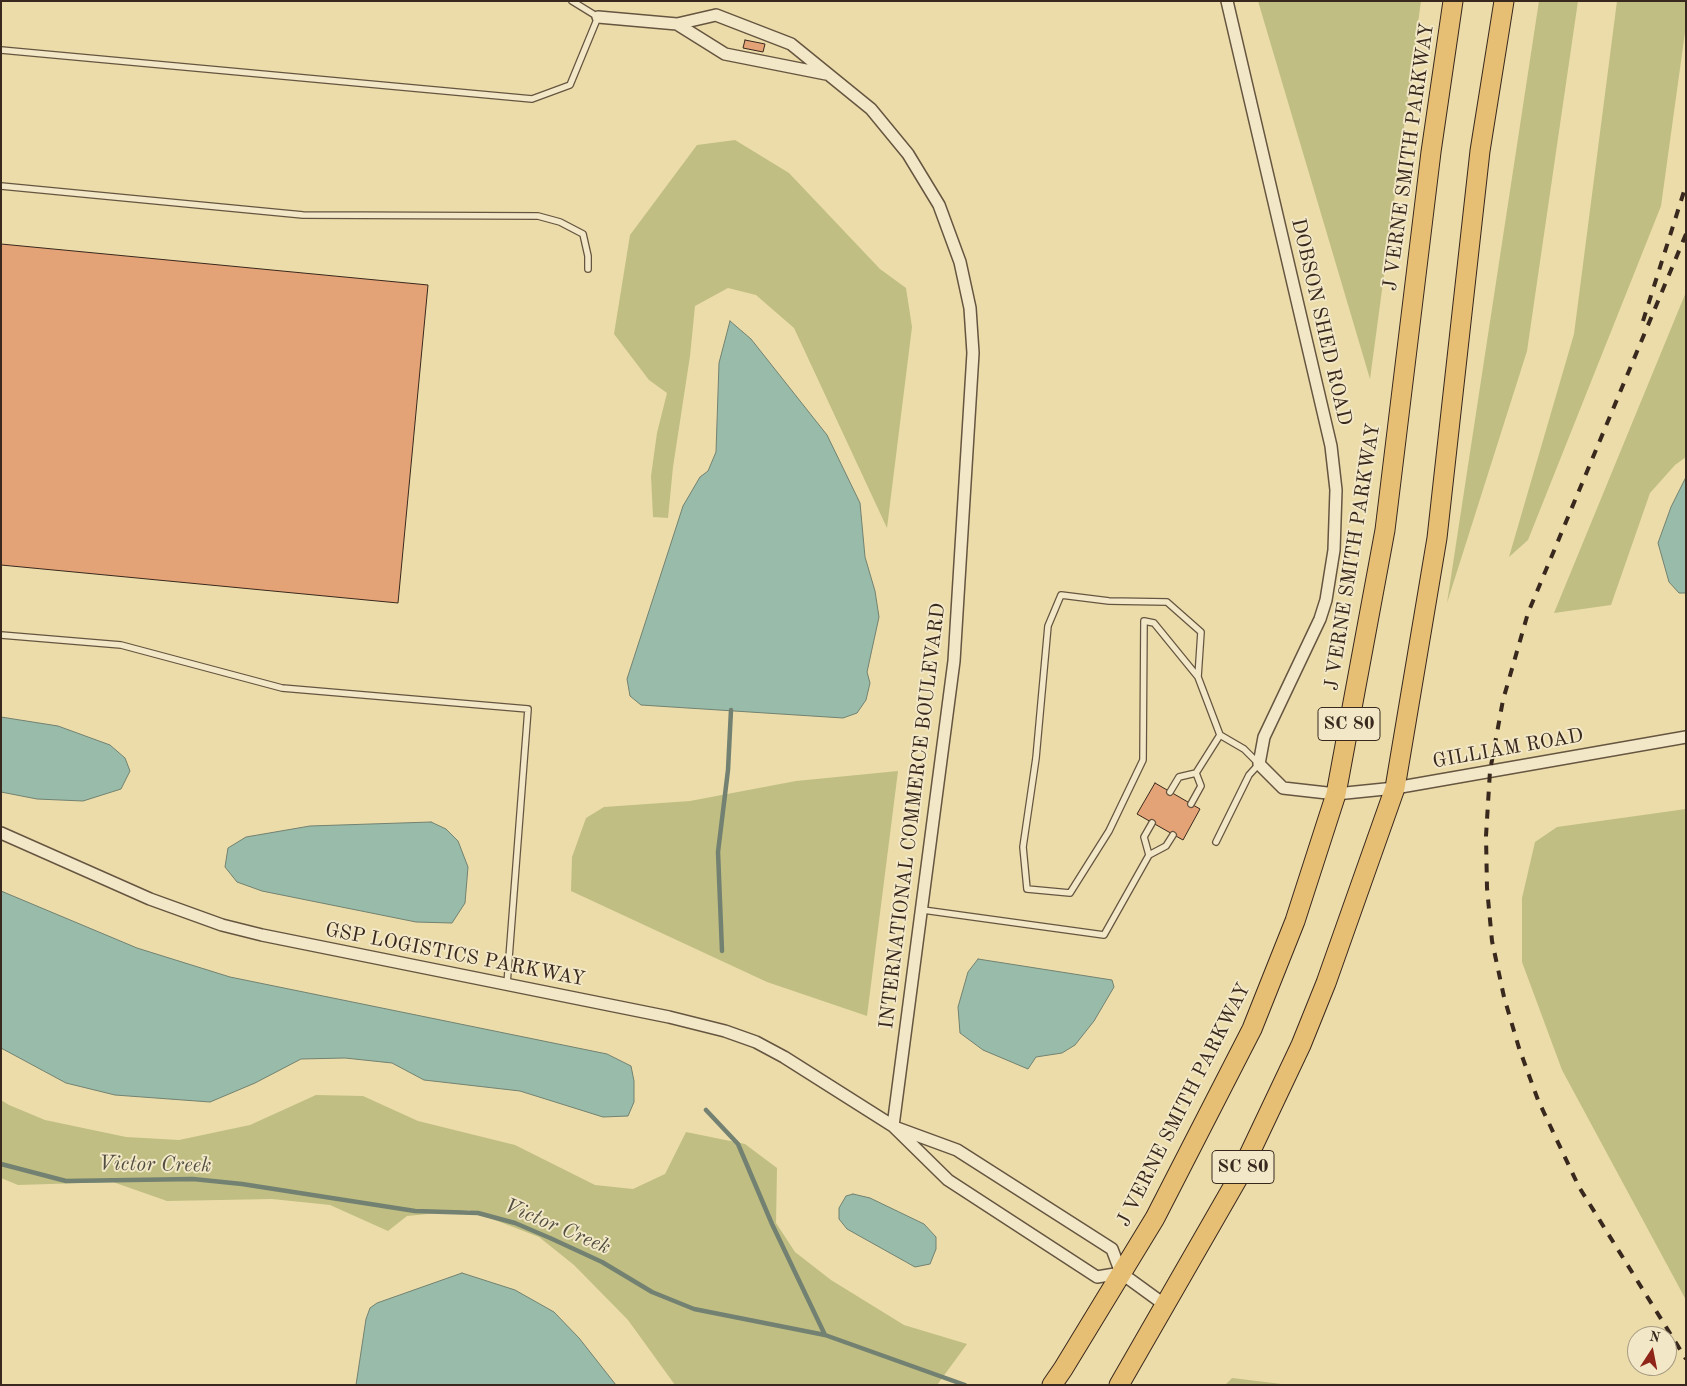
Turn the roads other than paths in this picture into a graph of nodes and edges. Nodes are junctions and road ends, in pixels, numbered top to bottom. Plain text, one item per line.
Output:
1 (572, 1) edge
2 (1227, 1) edge
3 (1454, 1) edge
4 (1504, 1) edge
5 (598, 17) junction
6 (677, 24) junction
7 (1, 50) edge
8 (830, 75) junction
9 (1, 186) edge
10 (588, 269) dead end
11 (1, 635) edge
12 (1198, 677) junction
13 (1220, 735) junction
14 (1686, 736) edge
15 (1259, 764) junction
16 (1196, 773) junction
17 (1395, 788) junction
18 (1170, 792) dead end
19 (1336, 794) junction
20 (1191, 804) dead end
21 (1152, 823) dead end
22 (1, 833) edge
23 (1173, 834) dead end
24 (1216, 842) dead end
25 (1149, 855) junction
26 (923, 910) junction
27 (507, 984) junction
28 (892, 1126) junction
29 (1121, 1273) junction
30 (1165, 1305) junction
31 (1052, 1385) edge
32 (1119, 1385) edge

1 - 5 lane
2 - 15 street, DOBSON SHED ROAD
3 - 19 main road, J VERNE SMITH PARKWAY / SC 80
4 - 17 main road, SC 80
5 - 6 street, INTERNATIONAL COMMERCE BOULEVARD
5 - 7 lane
6 - 8 street, INTERNATIONAL COMMERCE BOULEVARD
6 - 8 street, INTERNATIONAL COMMERCE BOULEVARD
8 - 26 street, INTERNATIONAL COMMERCE BOULEVARD
9 - 10 lane
11 - 27 lane
12 - 12 lane
12 - 13 lane
13 - 15 lane
13 - 16 lane
14 - 17 street, GILLIAM ROAD
15 - 19 street
15 - 24 lane
16 - 18 lane
16 - 20 lane
17 - 19 street, GILLIAM ROAD
17 - 30 main road, SC 80
19 - 29 main road, J VERNE SMITH PARKWAY / SC 80
21 - 25 lane
22 - 27 street, GSP LOGISTICS PARKWAY
23 - 25 lane
25 - 26 lane
26 - 28 street, INTERNATIONAL COMMERCE BOULEVARD
27 - 28 street, GSP LOGISTICS PARKWAY
28 - 29 street, GSP LOGISTICS PARKWAY
28 - 29 street, GSP LOGISTICS PARKWAY
29 - 30 street
29 - 31 main road, J VERNE SMITH PARKWAY / SC 80
30 - 32 main road, SC 80

